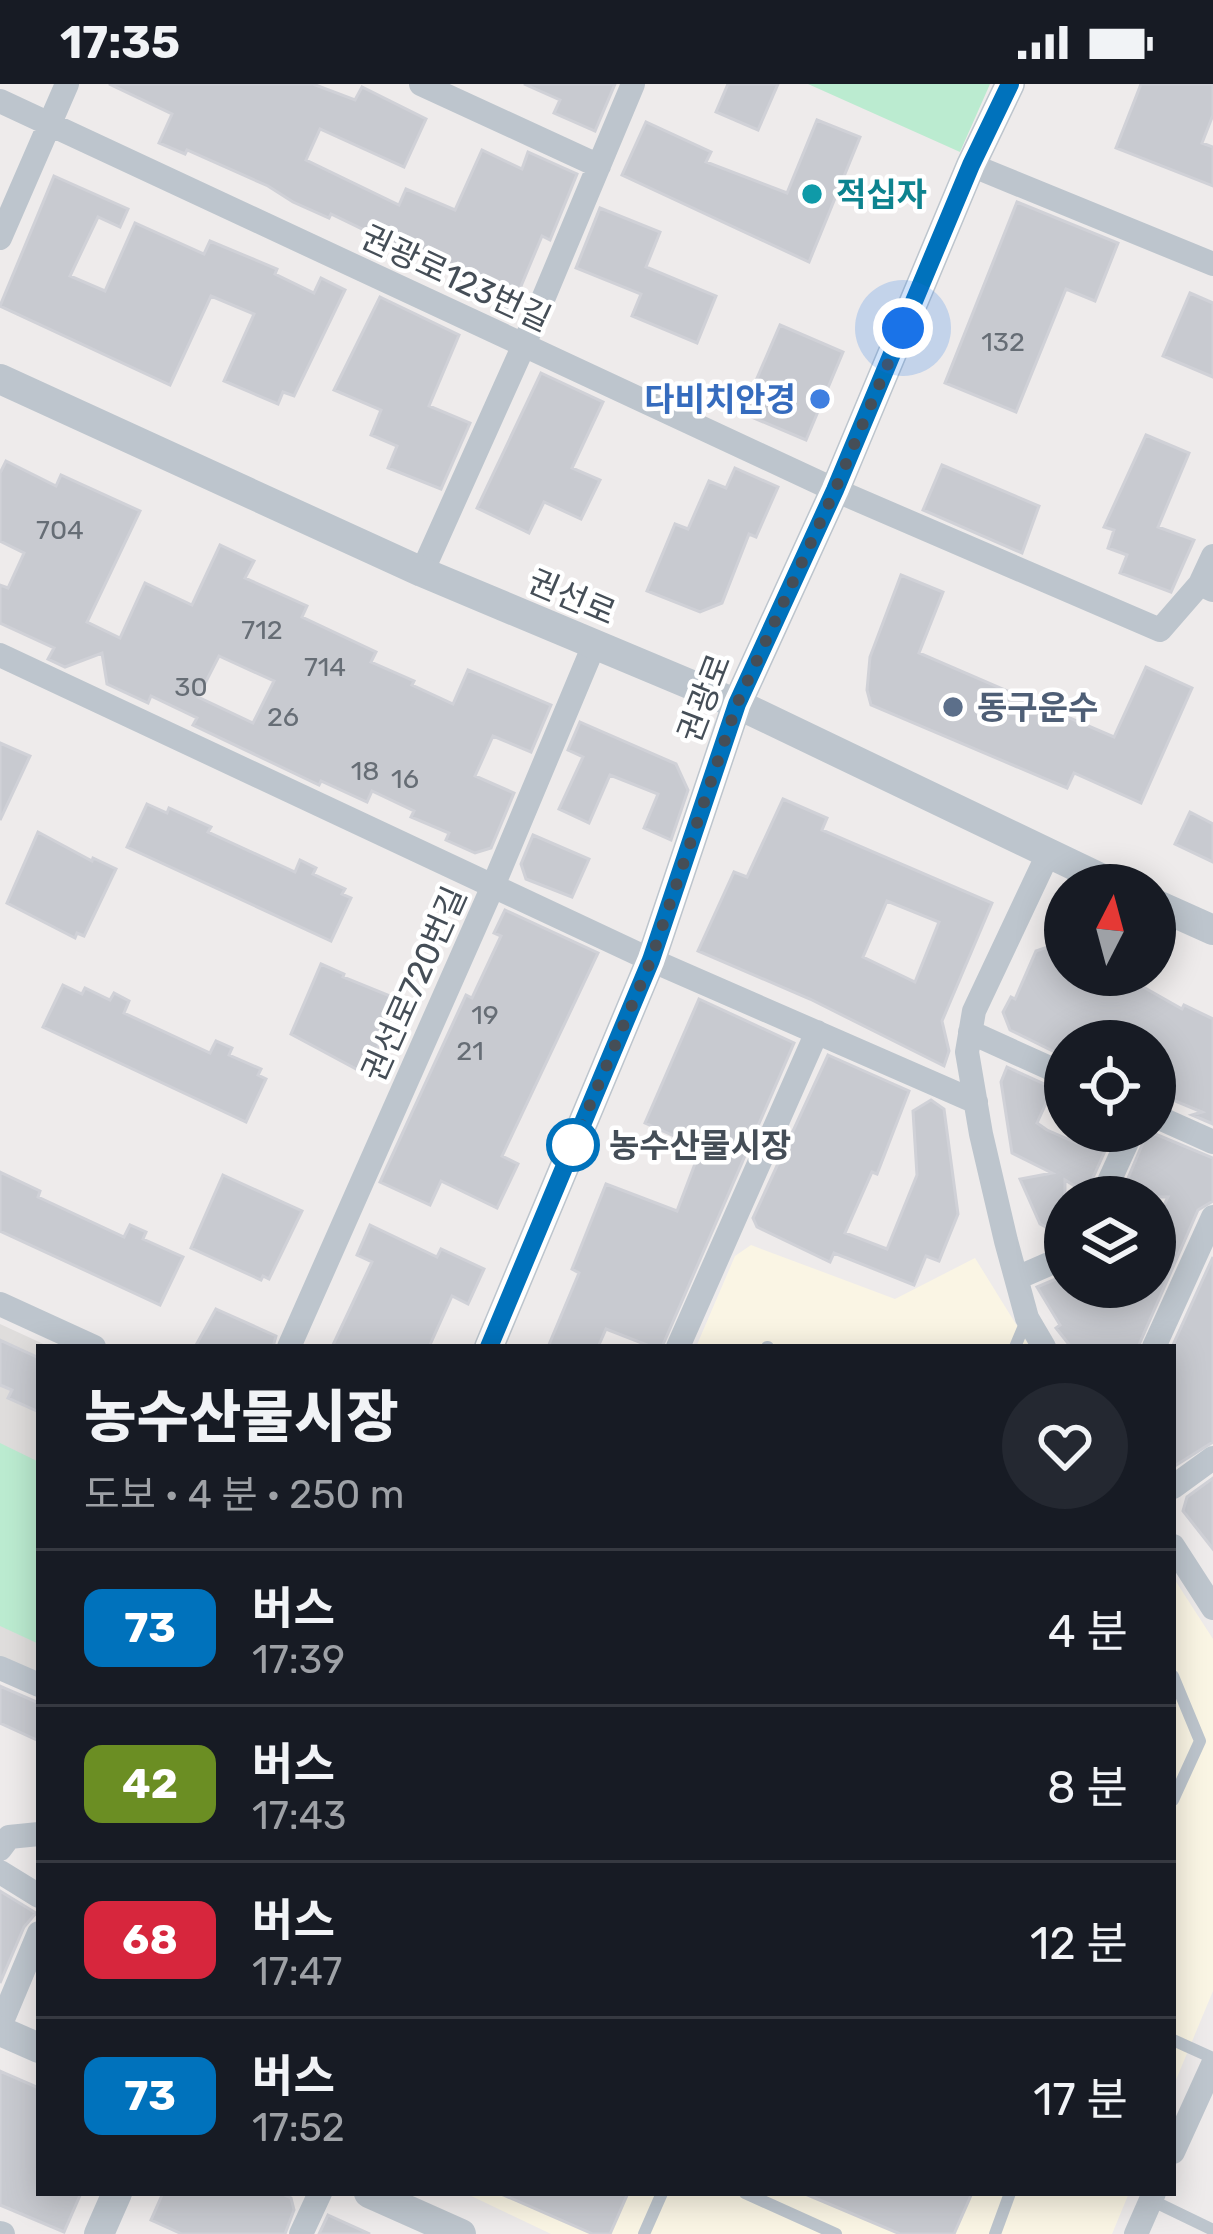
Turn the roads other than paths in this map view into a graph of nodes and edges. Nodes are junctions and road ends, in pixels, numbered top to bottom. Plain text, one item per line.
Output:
1 (67, 84) edge
2 (421, 84) edge
3 (633, 84) edge
4 (1010, 84) edge
5 (0, 100) edge
6 (50, 124) junction
7 (971, 165) junction
8 (598, 166) junction
9 (0, 238) edge
10 (1213, 264) edge
11 (524, 347) junction
12 (0, 379) edge
13 (835, 490) junction
14 (1213, 556) edge
15 (422, 572) junction
16 (1206, 587) edge
17 (594, 645) junction
18 (0, 655) edge
19 (737, 704) junction
20 (1048, 854) junction
21 (1070, 864) edge
22 (493, 886) junction
23 (1176, 913) edge
24 (1213, 930) edge
25 (651, 960) junction
26 (970, 1032) junction
27 (817, 1033) junction
28 (1044, 1065) edge
29 (976, 1102) junction
30 (1176, 1125) edge
31 (1213, 1142) edge
32 (1213, 1217) edge
33 (1044, 1266) edge
34 (1016, 1278) junction
35 (0, 1304) edge
36 (1027, 1318) junction
37 (87, 1344) edge
38 (290, 1344) edge
39 (490, 1344) edge
40 (679, 1344) edge
41 (1016, 1344) edge
42 (1043, 1344) edge
43 (1155, 1344) edge
44 (1213, 1458) edge
45 (1176, 1485) edge
46 (1176, 1551) edge
47 (1213, 1608) edge
48 (0, 1668) edge
49 (1176, 1683) edge
50 (36, 1684) edge
51 (1176, 1793) edge
52 (36, 1834) edge
53 (0, 1849) edge
54 (0, 1872) edge
55 (36, 1894) edge
56 (36, 1940) edge
57 (0, 2028) edge
58 (1176, 2042) edge
59 (36, 2046) edge
60 (1213, 2061) edge
61 (1176, 2145) edge
62 (116, 2196) edge
63 (319, 2196) edge
64 (376, 2196) edge
65 (661, 2196) edge
66 (753, 2196) edge
67 (1009, 2196) edge
68 (1153, 2197) edge
69 (1213, 2230) edge
70 (99, 2234) edge
71 (301, 2234) edge
72 (461, 2234) edge
73 (644, 2234) edge
74 (836, 2234) edge
75 (994, 2234) edge
76 (1136, 2234) edge

1 - 6 street
2 - 8 street
3 - 8 street
4 - 7 street, 권광로
5 - 6 street, 권광로123번길
6 - 9 street
6 - 11 street, 권광로123번길
7 - 10 street
7 - 13 street, 권광로
8 - 11 street
11 - 13 street, 권광로123번길
11 - 15 street
12 - 15 street, 권선로
13 - 16 street, 권광로123번길
13 - 19 street, 권광로
14 - 16 street
15 - 17 street, 권선로
17 - 19 street, 권선로
17 - 22 street, 권선로720번길
18 - 22 street
19 - 20 street, 권선로
19 - 25 street, 권광로
20 - 21 street, 권선로
20 - 26 street
22 - 25 street
22 - 38 street, 권선로720번길
23 - 24 street
25 - 27 street
25 - 39 street, 권광로
26 - 28 street
26 - 29 street
27 - 29 street
27 - 40 street
29 - 34 street
30 - 31 street
32 - 43 street
33 - 34 street
34 - 36 street
35 - 37 street
36 - 41 lane
36 - 42 street
44 - 45 street
46 - 47 street
48 - 50 street
49 - 51 lane
52 - 53 street
54 - 55 street
56 - 57 street
57 - 59 street
58 - 60 lane
60 - 61 street
62 - 70 street
63 - 71 street
64 - 72 street
65 - 73 lane
66 - 74 lane
67 - 75 lane
68 - 69 lane
68 - 76 street

